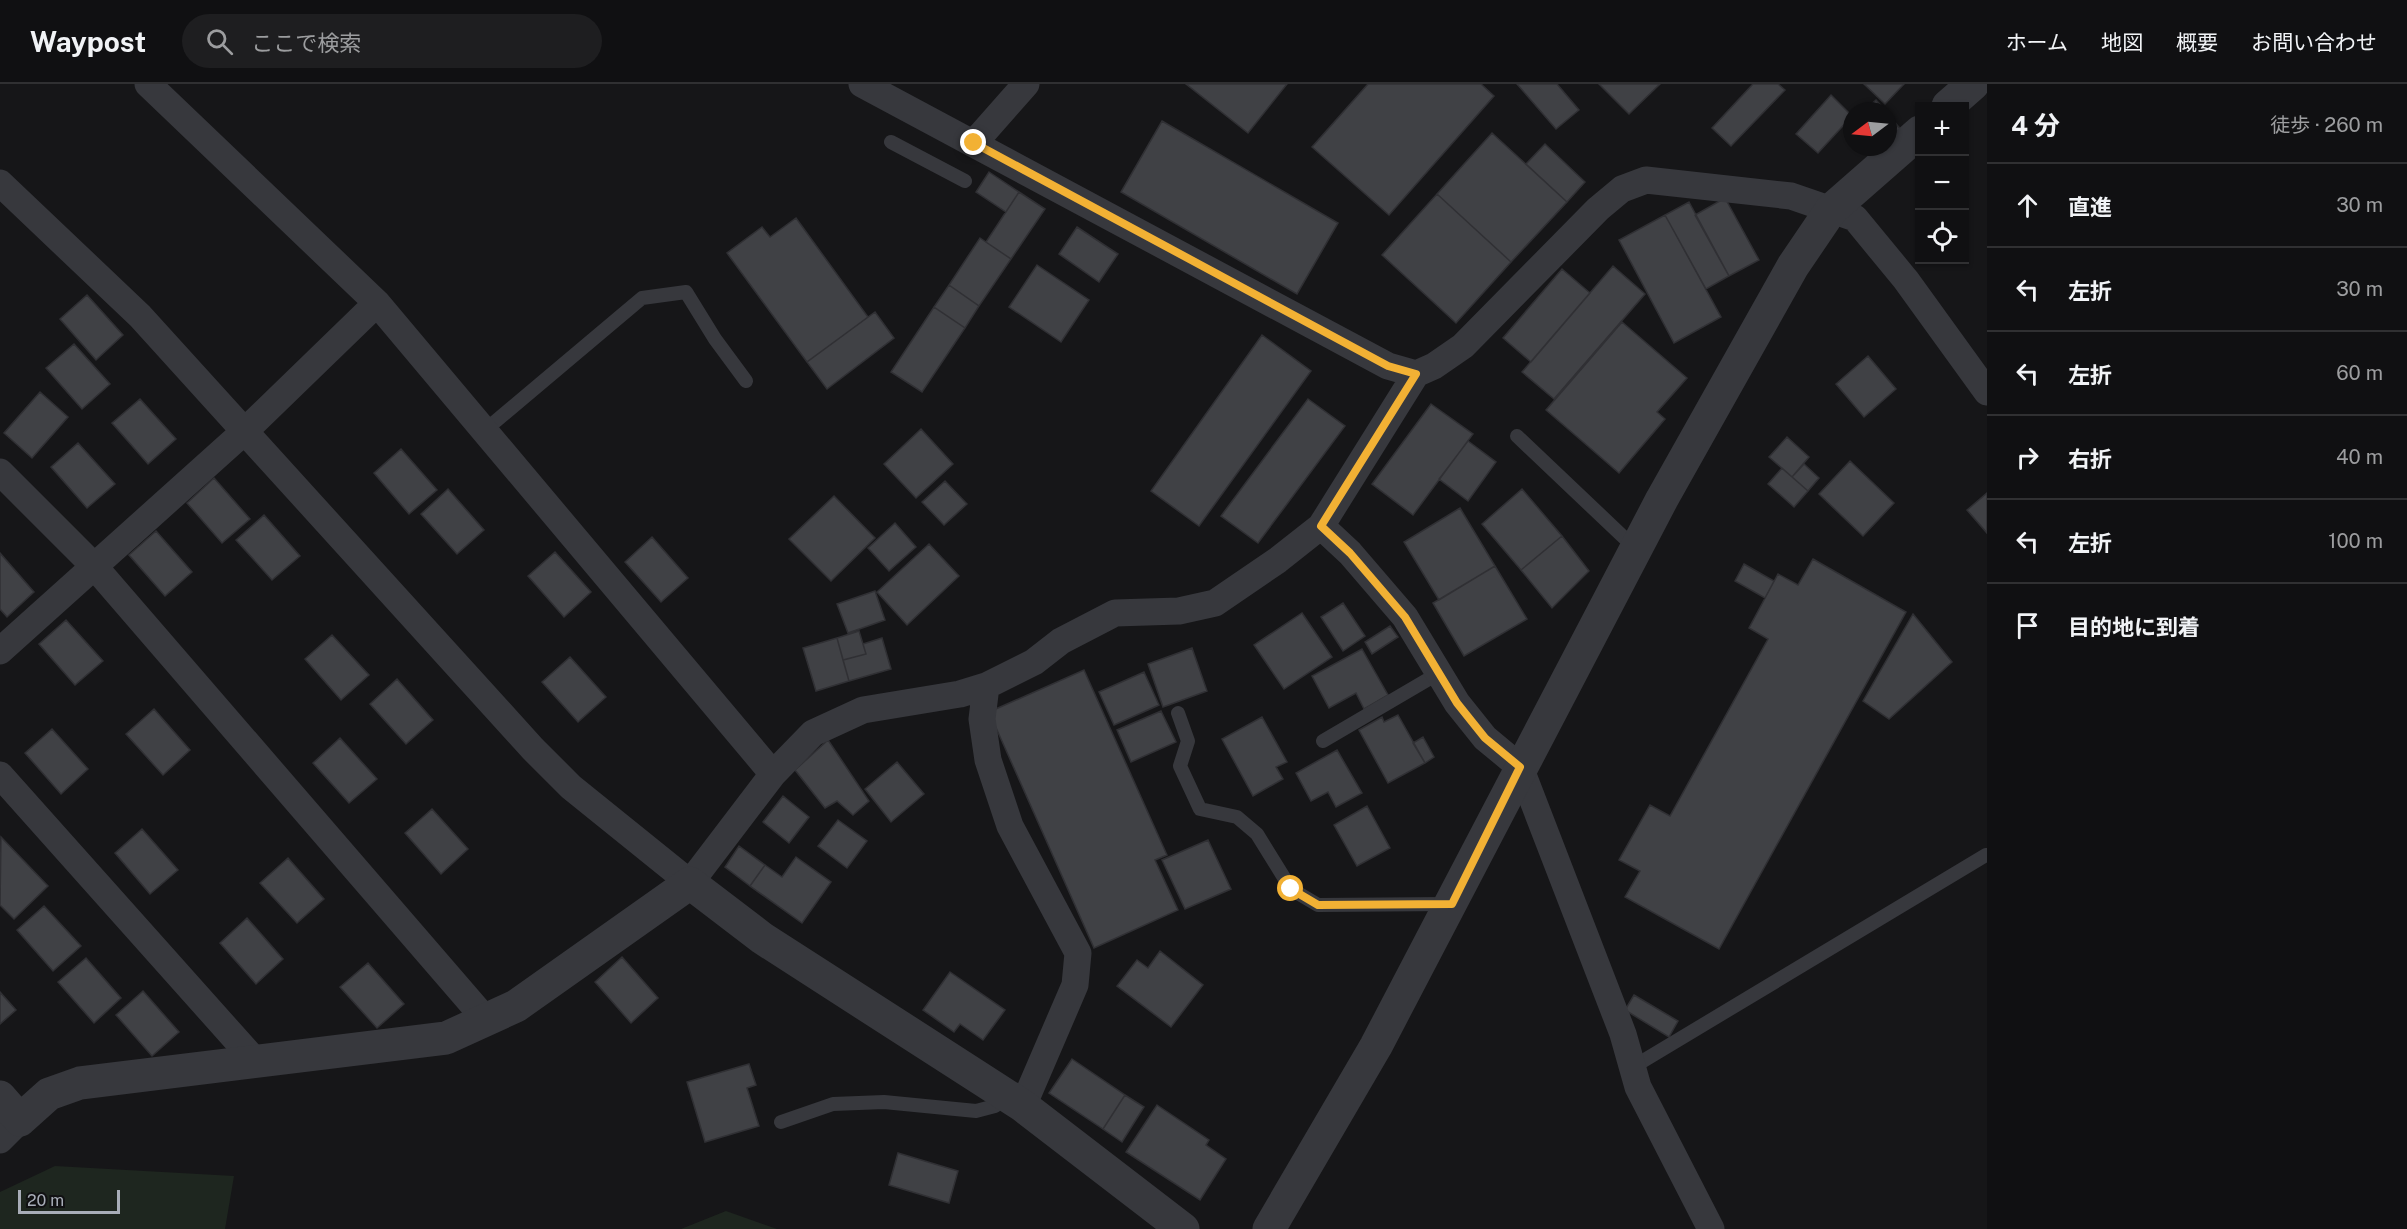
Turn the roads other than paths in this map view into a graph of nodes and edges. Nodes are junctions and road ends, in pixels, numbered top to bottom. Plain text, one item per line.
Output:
1 (148, 84) edge
2 (862, 84) edge
3 (1026, 84) edge
4 (1973, 84) edge
5 (1953, 102) edge
6 (1915, 136) edge
7 (891, 142) dead end
8 (974, 143) junction
9 (964, 180) dead end
10 (0, 183) edge
11 (1831, 210) junction
12 (377, 303) junction
13 (1416, 374) junction
14 (746, 381) dead end
15 (1987, 392) edge
16 (246, 430) junction
17 (484, 431) junction
18 (1517, 436) dead end
19 (0, 472) edge
20 (1321, 526) junction
21 (1636, 549) junction
22 (94, 567) junction
23 (0, 651) edge
24 (1439, 673) junction
25 (986, 686) junction
26 (1178, 713) dead end
27 (1323, 741) dead end
28 (1520, 767) junction
29 (773, 774) junction
30 (0, 775) edge
31 (1986, 855) edge
32 (690, 883) junction
33 (1452, 904) junction
34 (487, 1021) junction
35 (257, 1063) junction
36 (1633, 1067) junction
37 (1014, 1101) junction
38 (6, 1119) edge
39 (781, 1122) dead end
40 (1183, 1229) edge
41 (1269, 1229) edge
42 (1711, 1229) edge

1 - 12 street
2 - 8 street
3 - 8 street
4 - 5 street
6 - 11 street
7 - 9 lane
8 - 13 street
10 - 16 street
11 - 13 street
11 - 15 street
11 - 21 street
12 - 16 street
12 - 17 street
13 - 20 street
14 - 17 lane
16 - 22 street
16 - 32 street
17 - 29 street
18 - 21 lane
19 - 22 street
20 - 24 street
20 - 25 street
21 - 28 street
22 - 23 street
22 - 34 street
24 - 27 lane
24 - 28 street
25 - 29 street
25 - 37 street
26 - 33 lane
28 - 33 street
28 - 36 street
29 - 32 street
30 - 35 street
31 - 36 lane
32 - 34 street
32 - 37 street
33 - 41 street
34 - 35 street
35 - 38 street
36 - 42 street
37 - 39 lane
37 - 40 street

